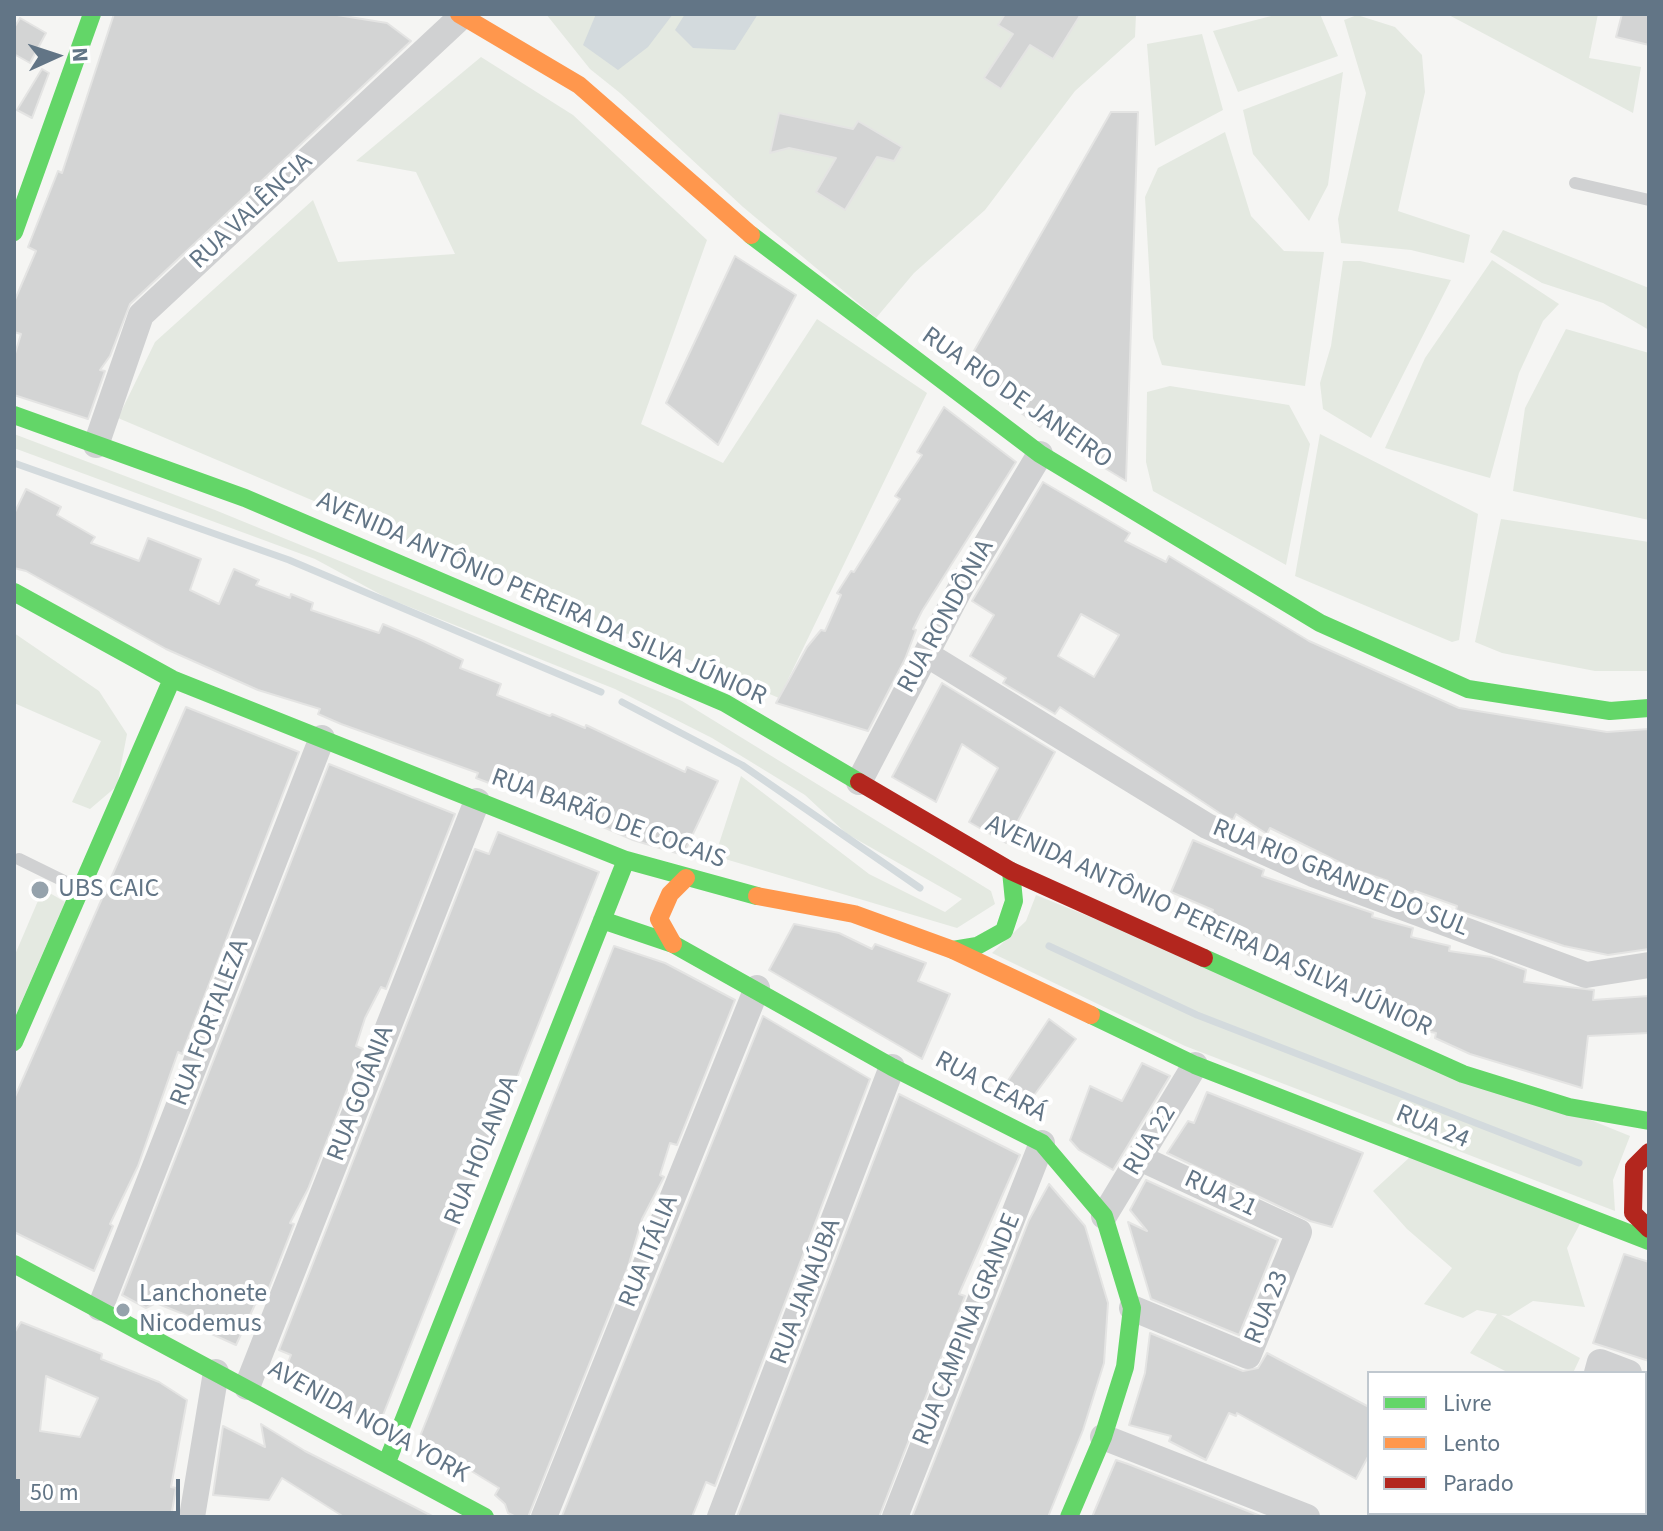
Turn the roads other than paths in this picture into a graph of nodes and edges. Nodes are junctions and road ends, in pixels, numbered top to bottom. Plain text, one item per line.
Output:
1 (461, 14) edge
2 (87, 16) edge
3 (1575, 183) dead end
4 (1649, 200) edge
5 (14, 232) edge
6 (14, 415) edge
7 (96, 445) junction
8 (1040, 454) junction
9 (14, 592) edge
10 (926, 654) junction
11 (172, 679) junction
12 (1649, 708) edge
13 (322, 738) junction
14 (859, 782) junction
15 (477, 801) junction
16 (19, 859) dead end
17 (626, 860) junction
18 (1011, 871) junction
19 (686, 878) junction
20 (81, 889) junction
21 (602, 920) junction
22 (673, 944) junction
23 (953, 950) junction
24 (1649, 965) edge
25 (757, 988) junction
26 (14, 1042) edge
27 (1195, 1065) junction
28 (892, 1067) junction
29 (1649, 1121) edge
30 (1042, 1143) junction
31 (1649, 1152) edge
32 (1142, 1159) junction
33 (1104, 1216) junction
34 (1649, 1229) edge
35 (1299, 1232) joint
36 (1649, 1241) edge
37 (14, 1264) edge
38 (100, 1308) junction
39 (1132, 1308) junction
40 (1598, 1367) edge
41 (1619, 1371) edge
42 (216, 1372) junction
43 (247, 1387) junction
44 (1103, 1437) junction
45 (387, 1462) junction
46 (1246, 1506) edge
47 (192, 1517) edge
48 (485, 1517) edge
49 (544, 1517) edge
50 (720, 1517) edge
51 (895, 1517) edge
52 (1069, 1517) edge
53 (1307, 1517) edge

1 - 7 street, RUA VALÊNCIA
1 - 8 street, RUA RIO DE JANEIRO
2 - 5 street
3 - 4 lane
6 - 7 street, AVENIDA ANTÔNIO PEREIRA DA SILVA JÚNIOR
7 - 14 street, AVENIDA ANTÔNIO PEREIRA DA SILVA JÚNIOR
8 - 10 street, RUA RONDÔNIA
8 - 12 street, RUA RIO DE JANEIRO
9 - 11 street, RUA BARÃO DE COCAIS
10 - 14 street, RUA RONDÔNIA
10 - 24 street, RUA RIO GRANDE DO SUL
11 - 13 street, RUA BARÃO DE COCAIS
11 - 20 street
13 - 15 street, RUA BARÃO DE COCAIS
13 - 38 street, RUA FORTALEZA
14 - 18 street, AVENIDA ANTÔNIO PEREIRA DA SILVA JÚNIOR
15 - 17 street, RUA BARÃO DE COCAIS
15 - 43 street, RUA GOIÂNIA
16 - 20 lane
17 - 19 street, RUA BARÃO DE COCAIS
17 - 21 street, RUA HOLANDA
18 - 23 street
18 - 29 street, AVENIDA ANTÔNIO PEREIRA DA SILVA JÚNIOR
19 - 22 street
19 - 23 street, RUA BARÃO DE COCAIS
20 - 26 street
21 - 22 street, RUA CEARÁ
21 - 45 street, RUA HOLANDA
22 - 25 street, RUA CEARÁ
23 - 27 street, RUA BARÃO DE COCAIS
25 - 28 street, RUA CEARÁ
25 - 49 street, RUA ITÁLIA
27 - 32 street, RUA 22
27 - 36 street, RUA 24
28 - 30 street, RUA CEARÁ
28 - 50 street, RUA JANAÚBA
30 - 33 street, RUA CEARÁ
30 - 51 street, RUA CAMPINA GRANDE
31 - 34 street
32 - 33 street, RUA 22
32 - 35 street, RUA 21
33 - 39 street, RUA CEARÁ
35 - 39 street, RUA 23
37 - 38 street, AVENIDA NOVA YORK
38 - 42 street, AVENIDA NOVA YORK
39 - 44 street, RUA CEARÁ
40 - 41 street
42 - 43 street, AVENIDA NOVA YORK
42 - 47 street
43 - 45 street, AVENIDA NOVA YORK
44 - 46 street
44 - 52 street, RUA CEARÁ
45 - 48 street, AVENIDA NOVA YORK
46 - 53 street

